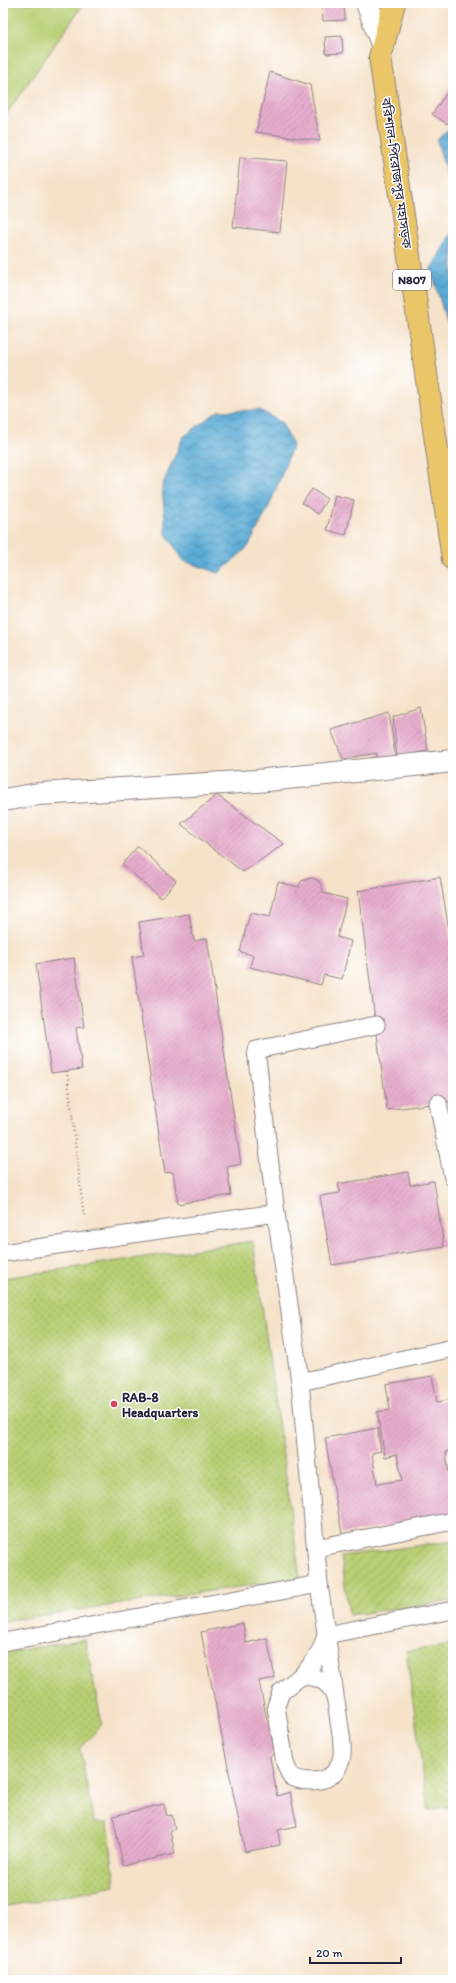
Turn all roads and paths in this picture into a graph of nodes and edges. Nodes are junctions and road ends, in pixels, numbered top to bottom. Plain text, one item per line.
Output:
1 (367, 3) edge
2 (394, 3) edge
3 (383, 47) junction
4 (453, 559) edge
5 (453, 761) edge
6 (3, 800) edge
7 (376, 1025) dead end
8 (67, 1071) dead end
9 (438, 1103) dead end
10 (453, 1178) edge
11 (276, 1213) junction
12 (86, 1240) junction
13 (3, 1253) edge
14 (453, 1348) edge
15 (300, 1382) junction
16 (453, 1521) edge
17 (316, 1548) junction
18 (319, 1584) junction
19 (453, 1610) edge
20 (326, 1635) junction
21 (3, 1642) edge
22 (301, 1676) junction
23 (335, 1695) junction

1 - 3 street
2 - 3 highway, বরিশাল-পিরোজপুর মহাসড়ক / N807
3 - 4 highway, বরিশাল-পিরোজপুর মহাসড়ক / N807
5 - 6 street
7 - 11 lane
8 - 12 path
9 - 10 lane
11 - 12 lane
11 - 15 lane
12 - 13 lane
14 - 15 lane
15 - 17 lane
16 - 17 lane
17 - 18 lane
18 - 20 lane
18 - 21 lane
19 - 20 lane
20 - 22 lane
20 - 23 lane
22 - 23 lane
22 - 23 lane

